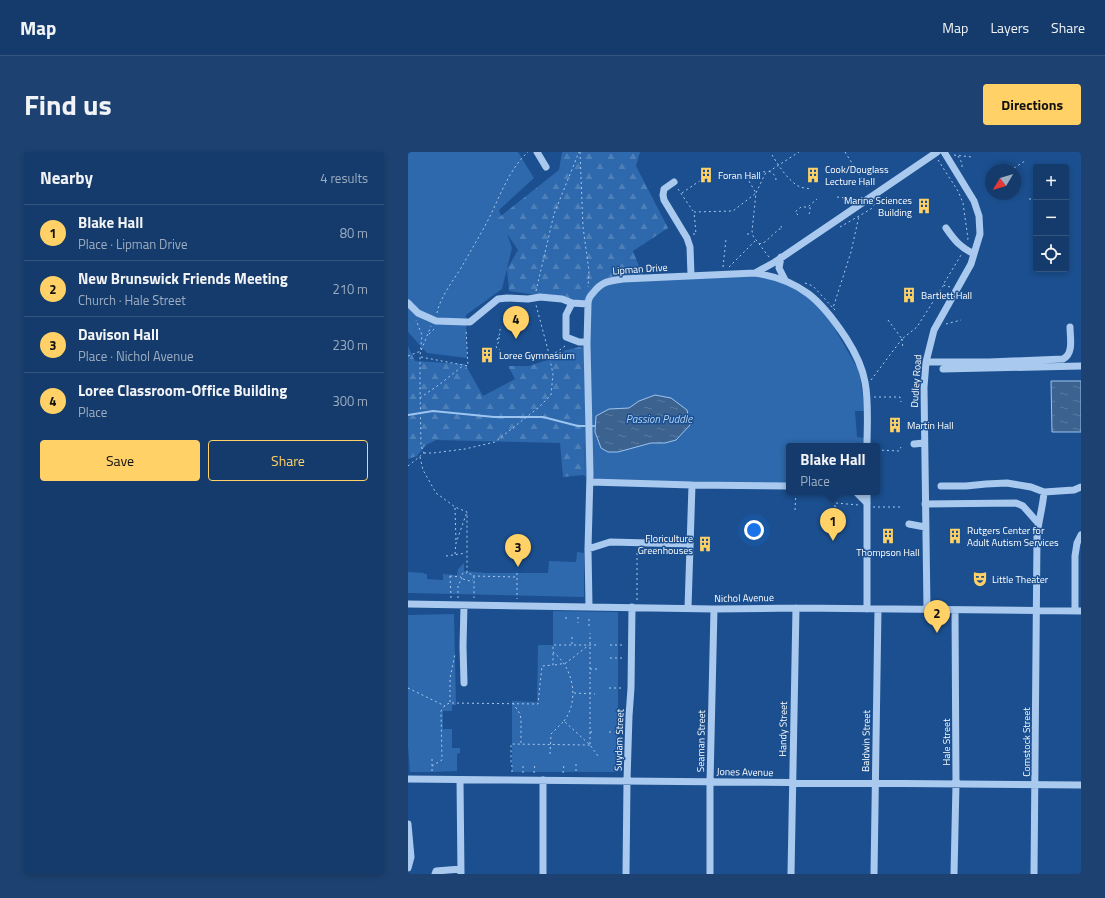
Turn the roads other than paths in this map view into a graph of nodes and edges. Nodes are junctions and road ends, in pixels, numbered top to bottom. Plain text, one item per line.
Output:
1 (536, 152) edge
2 (944, 152) edge
3 (937, 155) edge
4 (546, 167) dead end
5 (674, 182) road end
6 (946, 228) dead end
7 (974, 254) junction
8 (781, 257) junction
9 (755, 273) junction
10 (691, 275) junction
11 (785, 280) junction
12 (588, 302) junction
13 (572, 303) junction
14 (410, 305) edge
15 (1070, 327) dead end
16 (587, 342) junction
17 (926, 362) junction
18 (1081, 366) edge
19 (943, 369) dead end
20 (867, 443) edge
21 (924, 443) junction
22 (914, 444) dead end
23 (590, 482) junction
24 (692, 485) junction
25 (786, 486) edge
26 (941, 486) dead end
27 (1081, 487) edge
28 (1044, 492) junction
29 (859, 495) edge
30 (867, 495) edge
31 (867, 504) junction
32 (925, 504) junction
33 (1038, 523) junction
34 (909, 524) dead end
35 (925, 527) junction
36 (1081, 535) edge
37 (690, 544) junction
38 (588, 549) junction
39 (408, 604) edge
40 (458, 605) junction
41 (589, 606) junction
42 (635, 607) junction
43 (688, 608) junction
44 (796, 608) junction
45 (714, 609) junction
46 (867, 609) junction
47 (878, 609) junction
48 (926, 609) junction
49 (955, 610) junction
50 (1036, 610) junction
51 (1078, 611) edge
52 (464, 683) dead end
53 (408, 779) edge
54 (460, 780) junction
55 (543, 780) junction
56 (627, 781) junction
57 (710, 782) junction
58 (792, 783) junction
59 (876, 783) junction
60 (956, 784) junction
61 (1081, 785) edge
62 (1036, 786) junction
63 (408, 826) edge
64 (408, 868) edge
65 (461, 872) edge
66 (435, 874) edge
67 (543, 874) edge
68 (626, 874) edge
69 (710, 874) edge
70 (791, 874) edge
71 (874, 874) edge
72 (954, 874) edge
73 (1034, 874) edge

1 - 4 street
2 - 7 street, Dudley Road
3 - 8 street
5 - 10 street
6 - 7 street
7 - 17 street, Dudley Road
8 - 9 street
8 - 11 street
9 - 10 street, Lipman Drive
9 - 11 street, Lipman Drive
10 - 12 street, Lipman Drive
11 - 20 street, Lipman Drive
12 - 13 street
12 - 16 street
13 - 14 street
13 - 16 street
15 - 17 street
16 - 23 street
17 - 21 street, Dudley Road
18 - 19 street
21 - 22 street
21 - 32 street, Dudley Road
23 - 24 street
23 - 38 street
24 - 25 street
24 - 37 street
26 - 28 street
27 - 28 street
28 - 33 street, Comstock Street
29 - 31 street
30 - 31 street
31 - 46 street
32 - 33 street
32 - 35 street, Dudley Road
33 - 50 street, Comstock Street
34 - 35 street
35 - 48 street, Dudley Road
36 - 51 street
37 - 38 street
37 - 43 street
38 - 41 street
39 - 40 street, Nichol Avenue
40 - 41 street, Nichol Avenue
40 - 52 street
41 - 42 street, Nichol Avenue
42 - 43 street, Nichol Avenue
42 - 56 street, Suydam Street
43 - 45 street, Nichol Avenue
44 - 45 street, Nichol Avenue
44 - 46 street, Nichol Avenue
44 - 58 street, Handy Street
45 - 57 street, Seaman Street
46 - 47 street, Nichol Avenue
47 - 48 street, Nichol Avenue
47 - 59 street, Baldwin Street
48 - 49 street, Nichol Avenue
49 - 50 street, Nichol Avenue
49 - 60 street, Hale Street
50 - 51 street, Nichol Avenue
50 - 62 street, Comstock Street
53 - 54 street, Jones Avenue
54 - 55 street, Jones Avenue
54 - 65 street
55 - 56 street, Jones Avenue
55 - 67 street
56 - 57 street, Jones Avenue
56 - 68 street, Suydam Street
57 - 58 street, Jones Avenue
57 - 69 street, Seaman Street
58 - 59 street, Jones Avenue
58 - 70 street, Handy Street
59 - 60 street, Jones Avenue
59 - 71 street, Baldwin Street
60 - 62 street, Jones Avenue
60 - 72 street, Hale Street
61 - 62 street, Jones Avenue
62 - 73 street, Comstock Street
63 - 64 street
65 - 66 street

